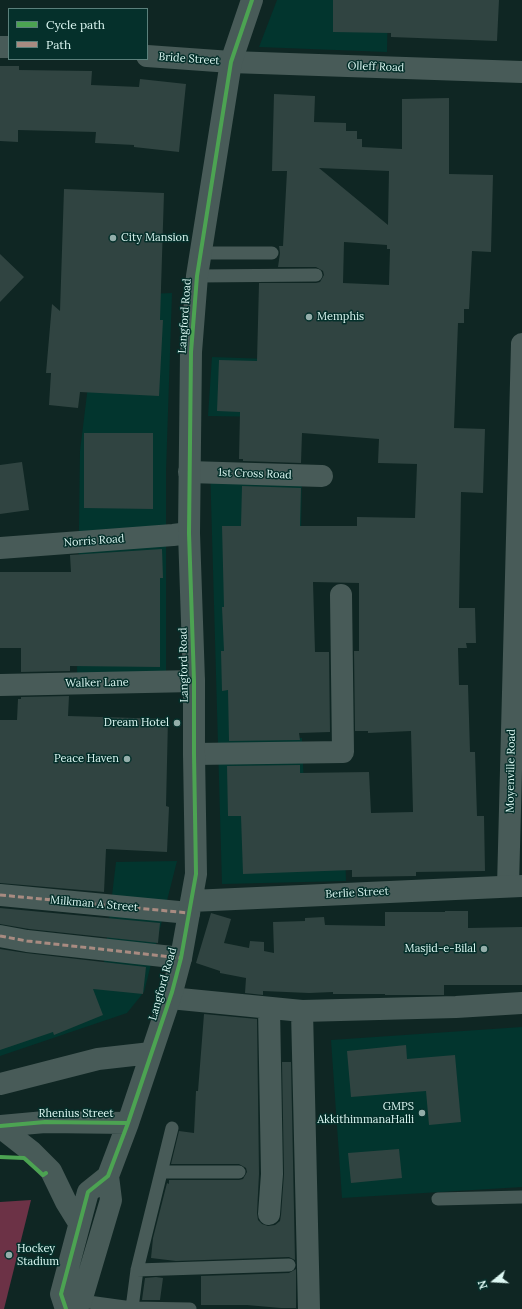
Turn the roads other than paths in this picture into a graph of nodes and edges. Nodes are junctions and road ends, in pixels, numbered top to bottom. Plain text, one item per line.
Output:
1 (252, 0) edge
2 (148, 56) edge
3 (231, 62) junction
4 (522, 72) edge
5 (200, 253) junction
6 (272, 253) dead end
7 (316, 275) dead end
8 (197, 276) junction
9 (522, 344) edge
10 (189, 472) junction
11 (322, 476) dead end
12 (189, 533) junction
13 (0, 548) edge
14 (342, 595) dead end
15 (194, 681) junction
16 (0, 685) edge
17 (194, 754) junction
18 (515, 886) edge
19 (0, 895) edge
20 (190, 907) junction
21 (0, 936) edge
22 (181, 958) junction
23 (170, 998) junction
24 (522, 1003) edge
25 (269, 1008) junction
26 (302, 1011) junction
27 (151, 1053) junction
28 (0, 1084) edge
29 (128, 1123) junction
30 (0, 1127) edge
31 (172, 1128) dead end
32 (162, 1172) junction
33 (239, 1172) dead end
34 (108, 1176) junction
35 (522, 1197) edge
36 (438, 1199) dead end
37 (269, 1214) dead end
38 (79, 1223) junction
39 (289, 1266) dead end
40 (137, 1270) junction
41 (73, 1306) edge
42 (132, 1308) junction
43 (190, 1309) edge
44 (309, 1309) edge

1 - 3 street, Langford Road
2 - 3 street, Bride Street
3 - 4 street, Olleff Road
3 - 5 street, Langford Road
5 - 6 lane
5 - 8 street, Langford Road
7 - 8 lane
8 - 10 street, Langford Road
9 - 18 street, Moyenville Road
10 - 11 street, 1st Cross Road
10 - 12 street, Langford Road
12 - 13 street, Norris Road
12 - 15 street, Langford Road
14 - 17 street
15 - 16 street, Walker Lane
15 - 17 street, Langford Road
17 - 20 street, Langford Road
18 - 20 street, Berlie Street
19 - 20 street, Milkman A Street
20 - 22 street, Langford Road
21 - 22 street
22 - 23 street, Langford Road
23 - 25 street
23 - 27 street, Langford Road
24 - 26 street
25 - 26 street
25 - 37 street
26 - 44 street
27 - 28 street
27 - 29 street, Langford Road
29 - 30 street, Rhenius Street
29 - 34 street, Langford Road
30 - 38 street
31 - 32 lane
32 - 33 lane
32 - 40 lane
34 - 38 street
34 - 41 street
35 - 36 lane
38 - 41 street
39 - 40 lane
40 - 42 lane
41 - 42 lane
42 - 43 lane

